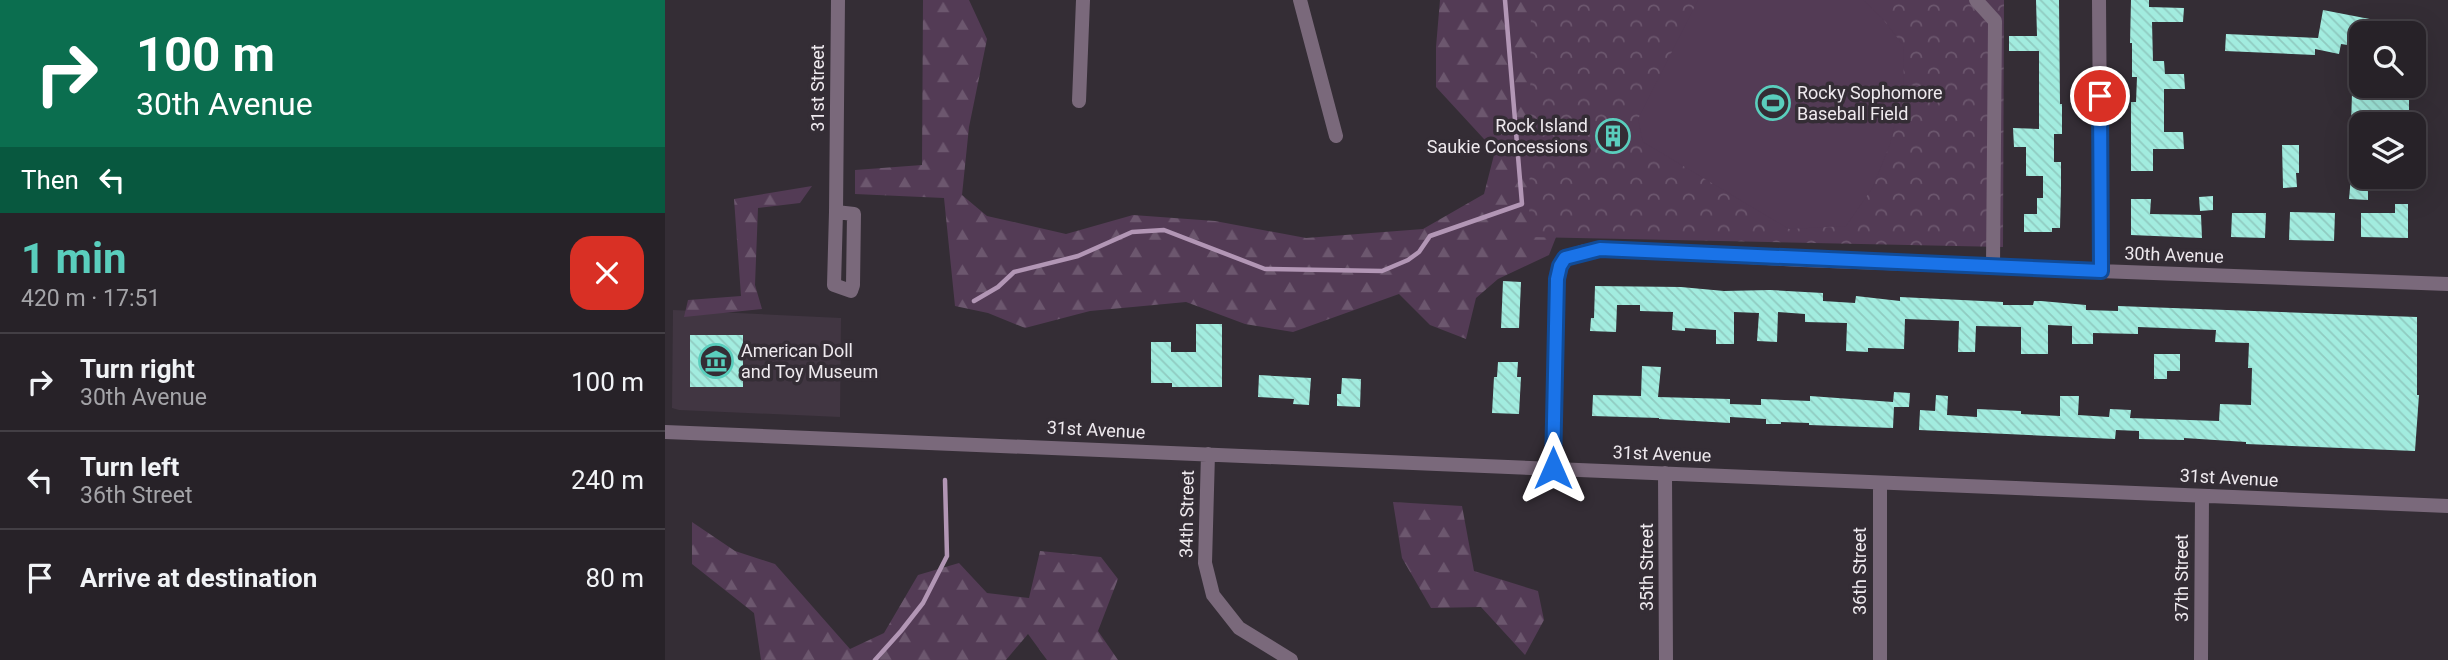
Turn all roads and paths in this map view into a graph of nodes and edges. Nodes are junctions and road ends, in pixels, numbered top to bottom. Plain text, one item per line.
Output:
1 (838, 0) edge
2 (1083, 0) edge
3 (1300, 0) edge
4 (1976, 0) edge
5 (2099, 0) edge
6 (1079, 101) dead end
7 (1336, 136) dead end
8 (836, 212) junction
9 (1993, 267) junction
10 (2101, 271) junction
11 (2448, 284) edge
12 (665, 432) edge
13 (1207, 454) junction
14 (1553, 468) junction
15 (1665, 473) junction
16 (1879, 483) junction
17 (2201, 496) junction
18 (2448, 506) edge
19 (1291, 660) edge
20 (1666, 660) edge
21 (1880, 660) edge
22 (2201, 660) edge

1 - 8 street, 31st Street
2 - 6 street
3 - 7 street
4 - 9 street
5 - 10 street
8 - 8 street, 31st Street
9 - 10 street, 30th Avenue
9 - 14 street, 30th Avenue
10 - 11 street, 30th Avenue
12 - 13 street, 31st Avenue
13 - 14 street, 31st Avenue
13 - 19 street, 34th Street
14 - 15 street, 31st Avenue
15 - 16 street, 31st Avenue
15 - 20 street, 35th Street
16 - 17 street, 31st Avenue
16 - 21 street, 36th Street
17 - 18 street, 31st Avenue
17 - 22 street, 37th Street

